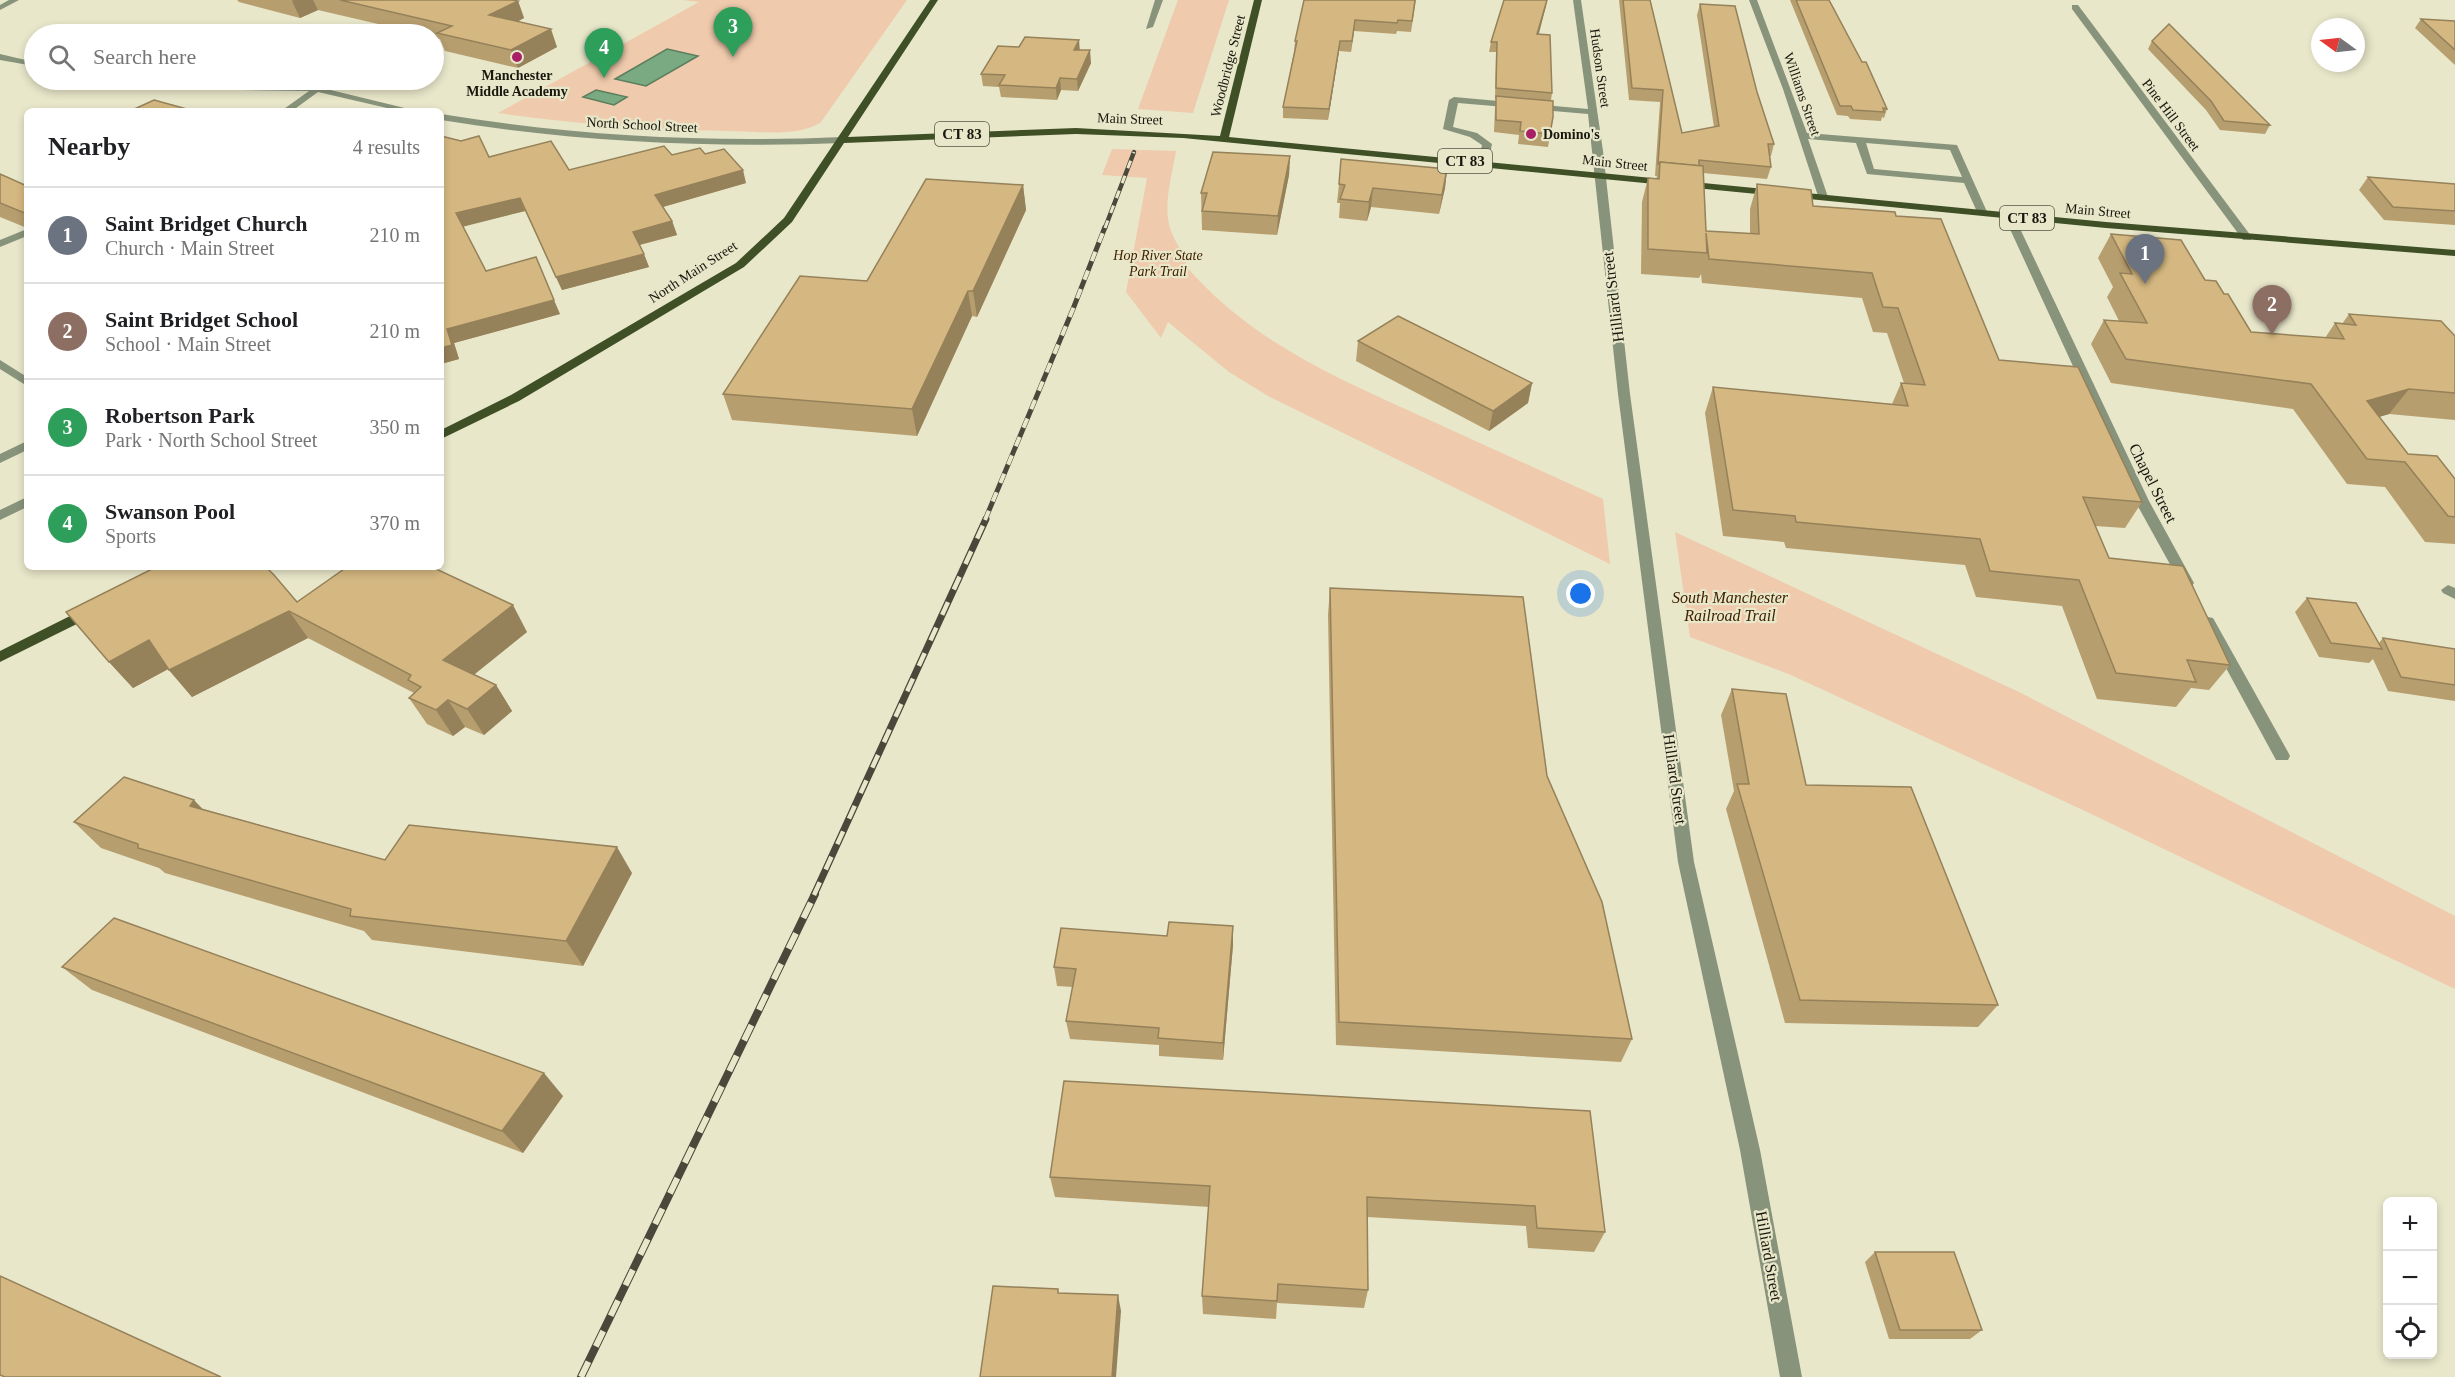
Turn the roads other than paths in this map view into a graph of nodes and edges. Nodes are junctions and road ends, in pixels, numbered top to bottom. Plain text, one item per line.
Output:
1 (15, 0) edge
2 (934, 0) edge
3 (1160, 0) edge
4 (1258, 0) edge
5 (1576, 0) edge
6 (1753, 0) edge
7 (2075, 7) dead end
8 (0, 8) edge
9 (1149, 27) dead end
10 (0, 57) edge
11 (24, 62) edge
12 (316, 90) edge
13 (321, 90) edge
14 (290, 108) edge
15 (398, 108) edge
16 (1593, 112) junction
17 (444, 117) edge
18 (1803, 136) junction
19 (1224, 138) junction
20 (843, 140) junction
21 (1860, 140) junction
22 (1483, 163) junction
23 (1599, 175) junction
24 (1968, 180) junction
25 (1823, 197) junction
26 (1983, 213) junction
27 (2008, 216) junction
28 (24, 233) edge
29 (2247, 238) junction
30 (0, 244) edge
31 (2455, 253) edge
32 (0, 364) edge
33 (24, 380) edge
34 (444, 434) edge
35 (24, 447) edge
36 (0, 459) edge
37 (24, 503) edge
38 (0, 516) edge
39 (2192, 593) edge
40 (107, 602) edge
41 (2204, 613) edge
42 (0, 657) edge
43 (2282, 756) dead end
44 (1791, 1377) edge

1 - 8 street
2 - 20 main road, North Main Street
3 - 9 street
4 - 19 main road, Woodbridge Street
5 - 16 street, Hudson Street
6 - 18 street, Williams Street
7 - 29 street, Pine Hill Street
10 - 11 street
12 - 14 street
13 - 15 street
16 - 22 street
16 - 23 street, Hudson Street
17 - 20 street, North School Street
18 - 21 street
18 - 25 street, Williams Street
19 - 20 main road, Main Street / CT 83
19 - 22 main road, Main Street / CT 83
20 - 34 main road, North Main Street
21 - 24 street
21 - 24 street
22 - 23 main road, Main Street / CT 83
23 - 25 main road, Main Street / CT 83
23 - 44 street, Hilliard Street
24 - 26 street
25 - 26 main road, Main Street / CT 83
26 - 27 main road, Main Street / CT 83
27 - 29 main road, Main Street / CT 83
27 - 39 street, Chapel Street
28 - 30 street
29 - 31 main road, Main Street / CT 83
32 - 33 street
35 - 36 street
37 - 38 street
40 - 42 main road
41 - 43 street

